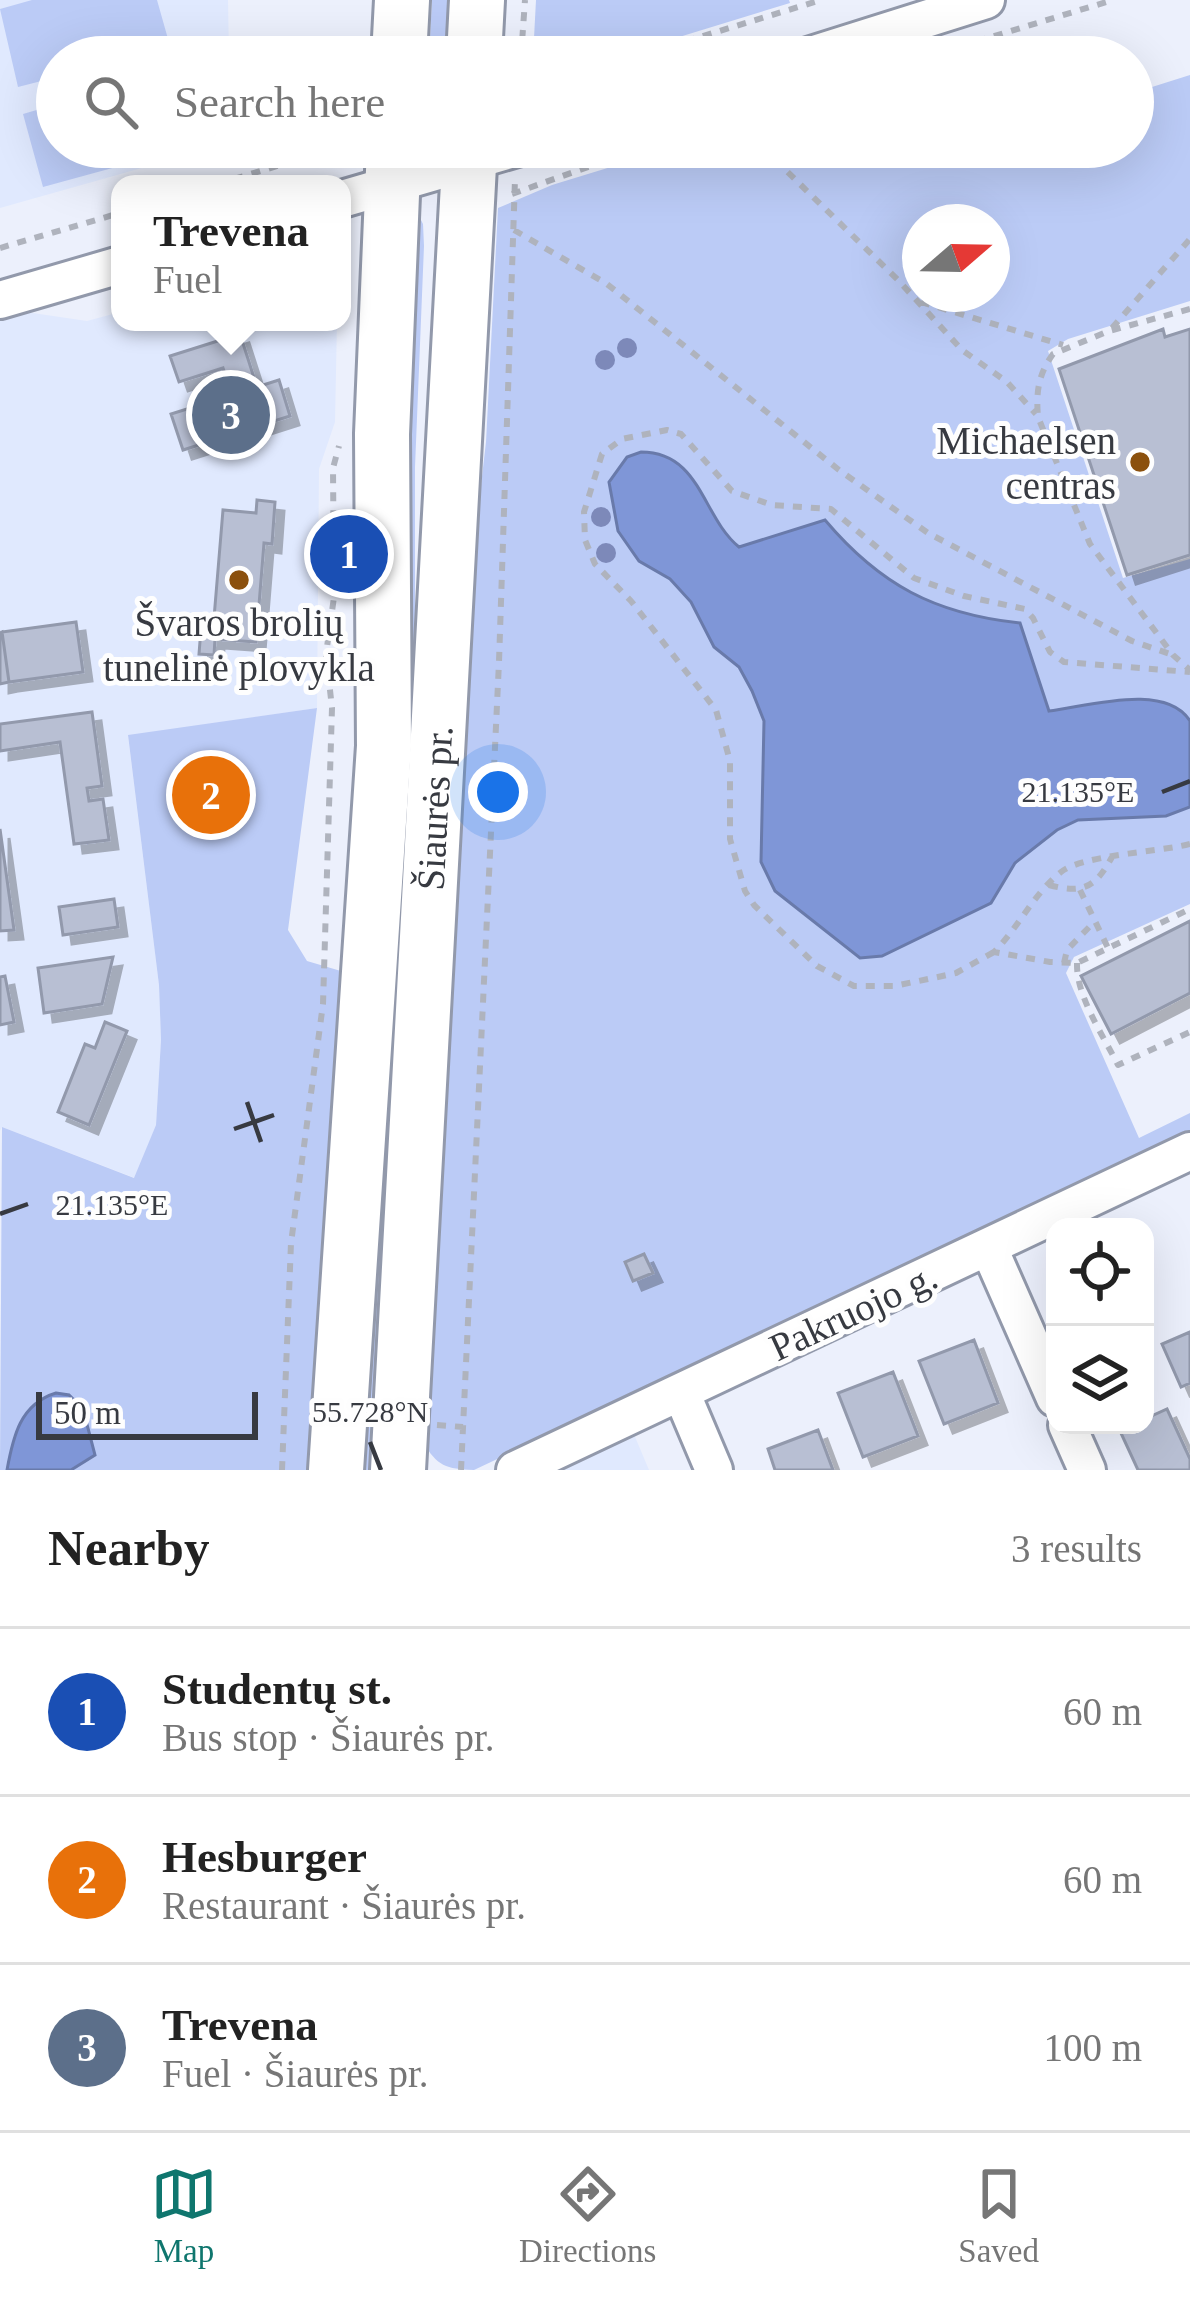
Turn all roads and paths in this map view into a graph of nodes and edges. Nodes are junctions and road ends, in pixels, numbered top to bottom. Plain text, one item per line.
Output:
1 (402, 0) edge
2 (477, 0) edge
3 (525, 0) edge
4 (821, 0) edge
5 (986, 0) edge
6 (1113, 0) edge
7 (400, 36) edge
8 (475, 36) edge
9 (522, 36) edge
10 (703, 36) edge
11 (872, 36) edge
12 (994, 36) edge
13 (414, 168) edge
14 (492, 168) edge
15 (502, 168) edge
16 (585, 168) edge
17 (783, 168) edge
18 (376, 176) edge
19 (514, 193) junction
20 (111, 216) edge
21 (512, 230) junction
22 (1190, 239) edge
23 (0, 248) edge
24 (111, 268) edge
25 (902, 286) edge
26 (0, 300) edge
27 (1190, 308) edge
28 (927, 312) edge
29 (952, 312) edge
30 (1109, 331) junction
31 (1066, 346) junction
32 (1038, 417) junction
33 (343, 433) dead end
34 (1173, 655) junction
35 (1190, 671) edge
36 (1190, 844) edge
37 (1112, 857) junction
38 (1049, 885) junction
39 (1080, 890) junction
40 (1190, 909) edge
41 (1095, 921) junction
42 (1108, 948) junction
43 (994, 952) junction
44 (1064, 963) junction
45 (1077, 963) junction
46 (1190, 1032) edge
47 (362, 1097) junction
48 (421, 1108) junction
49 (1190, 1151) edge
50 (989, 1248) junction
51 (1046, 1378) edge
52 (681, 1392) junction
53 (1071, 1434) edge
54 (282, 1470) edge
55 (336, 1470) edge
56 (398, 1470) edge
57 (461, 1470) edge
58 (515, 1470) edge
59 (714, 1470) edge
60 (1087, 1470) edge

1 - 7 main road
2 - 8 main road
3 - 9 path
4 - 10 path
5 - 11 street
6 - 12 path
13 - 18 street
14 - 48 main road, Šiaurės pr.
15 - 19 path
16 - 19 path
17 - 25 path
18 - 47 main road, Šiaurės pr.
19 - 21 path
20 - 23 path
21 - 34 path
21 - 57 path
22 - 30 path
24 - 26 street
27 - 30 path
28 - 32 path
29 - 31 path
30 - 31 path
31 - 32 path
32 - 34 path
33 - 54 path
34 - 35 path
35 - 43 path
36 - 37 path
37 - 38 path
37 - 39 path
38 - 39 path
38 - 43 path
39 - 41 path
40 - 42 path
41 - 42 path
41 - 44 path
42 - 45 path
43 - 44 path
44 - 45 path
45 - 46 path
47 - 48 main road
47 - 55 main road, Šiaurės pr.
48 - 56 main road, Šiaurės pr.
49 - 50 street, Pakruojo g.
50 - 51 street
50 - 52 street, Pakruojo g.
52 - 58 street, Pakruojo g.
52 - 59 street
53 - 60 street

